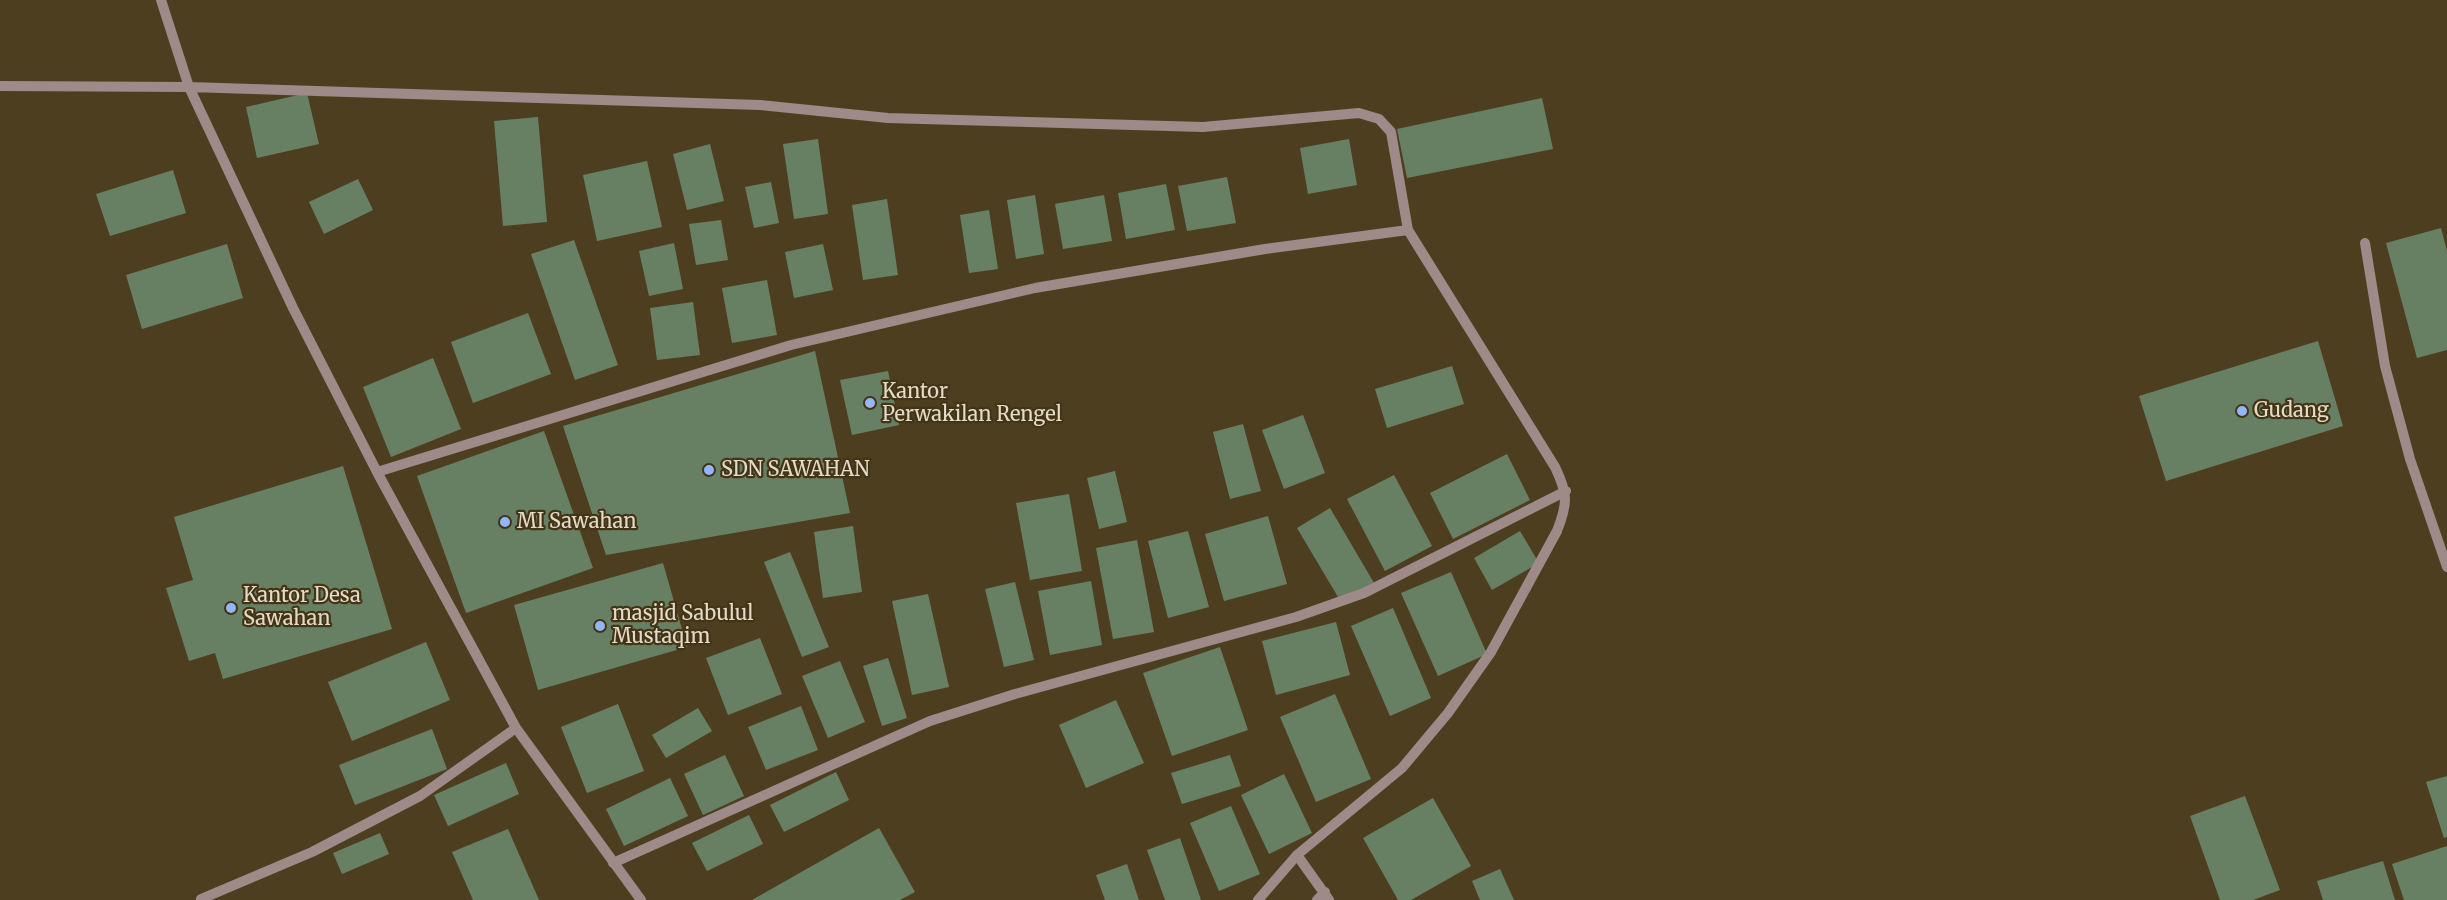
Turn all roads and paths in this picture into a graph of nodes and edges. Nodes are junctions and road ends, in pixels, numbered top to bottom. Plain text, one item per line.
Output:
1 (161, 0) edge
2 (0, 86) edge
3 (189, 87) junction
4 (1408, 230) junction
5 (2365, 243) dead end
6 (377, 472) junction
7 (1566, 491) junction
8 (2447, 567) edge
9 (516, 728) junction
10 (1300, 859) junction
11 (613, 863) junction
12 (1327, 896) edge
13 (201, 899) edge
14 (641, 900) edge
15 (1258, 900) edge
16 (1317, 900) edge

1 - 3 street
2 - 3 street
3 - 4 street
3 - 6 street
4 - 6 street
4 - 7 street
5 - 8 street
6 - 9 street
7 - 10 street
7 - 11 street
9 - 11 street
9 - 13 street
10 - 12 street
10 - 15 street
11 - 14 street
12 - 16 street

